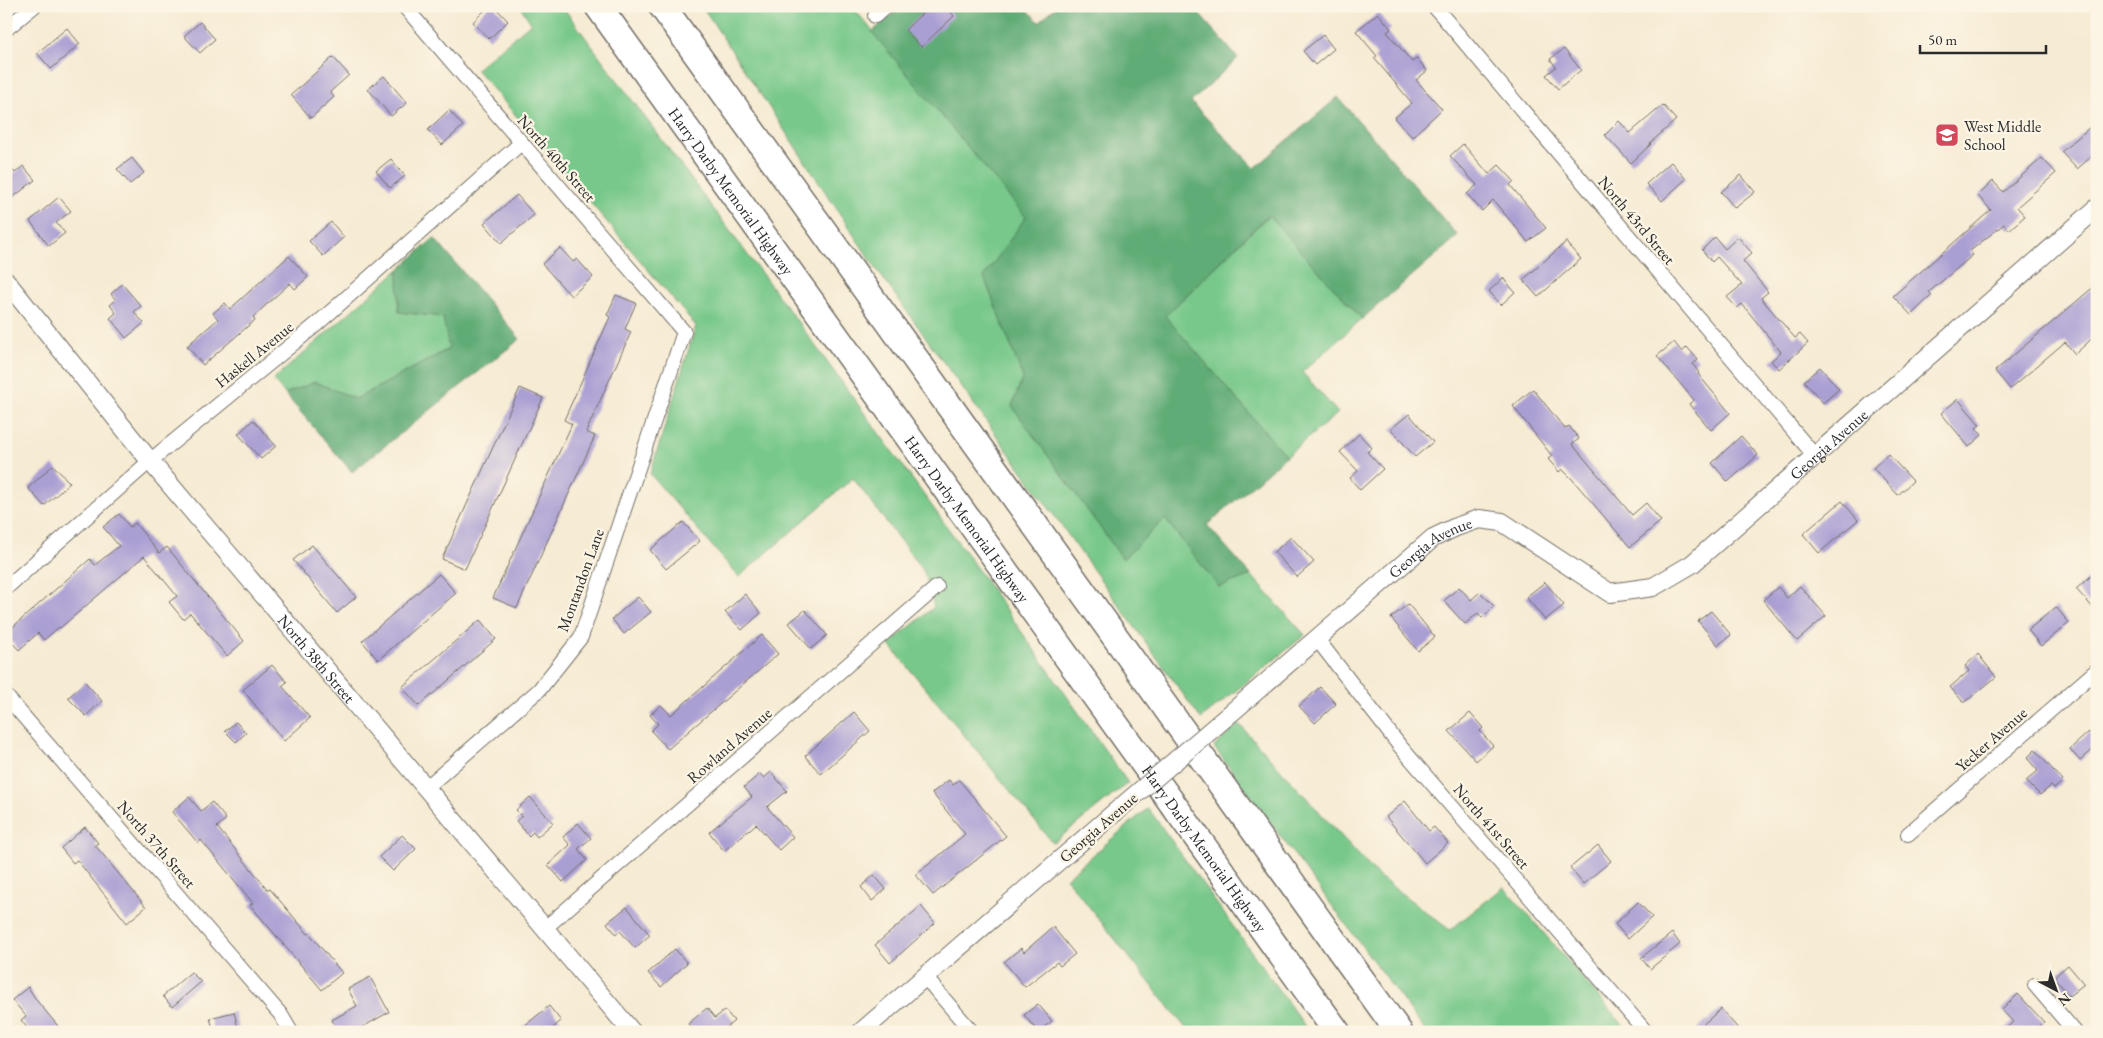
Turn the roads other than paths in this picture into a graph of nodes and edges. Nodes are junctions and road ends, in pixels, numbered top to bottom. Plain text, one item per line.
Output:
1 (34, 6) edge
2 (404, 6) edge
3 (598, 6) edge
4 (662, 6) edge
5 (676, 6) edge
6 (886, 6) edge
7 (1434, 6) edge
8 (875, 16) dead end
9 (6, 29) edge
10 (752, 131) junction
11 (521, 143) junction
12 (2097, 208) edge
13 (6, 282) edge
14 (684, 332) joint
15 (1814, 456) junction
16 (150, 462) junction
17 (937, 587) dead end
18 (6, 588) edge
19 (1317, 639) junction
20 (2097, 670) edge
21 (6, 696) edge
22 (427, 787) junction
23 (1908, 834) dead end
24 (544, 929) junction
25 (925, 977) junction
26 (2035, 985) dead end
27 (291, 1032) edge
28 (632, 1032) edge
29 (861, 1032) edge
30 (972, 1032) edge
31 (1337, 1032) edge
32 (1400, 1032) edge
33 (1646, 1032) edge
34 (2075, 1032) edge

1 - 9 street
2 - 11 street, North 40th Street
3 - 31 highway, Harry Darby Memorial Highway
4 - 10 highway
5 - 10 highway
6 - 8 street
7 - 15 street, North 43rd Street
10 - 32 highway
11 - 14 street, North 40th Street
11 - 16 street, Haskell Avenue
12 - 15 street, Georgia Avenue
13 - 16 street, North 38th Street
14 - 22 street, Montandon Lane
15 - 19 street, Georgia Avenue
16 - 18 street, Haskell Avenue
16 - 22 street, North 38th Street
17 - 24 street, Rowland Avenue
19 - 25 street, Georgia Avenue, bridge
19 - 33 street, North 41st Street
20 - 23 street, Yecker Avenue
21 - 27 street, North 37th Street
22 - 24 street, North 38th Street
24 - 28 street, North 38th Street
25 - 29 street, Georgia Avenue
25 - 30 street
26 - 34 street

